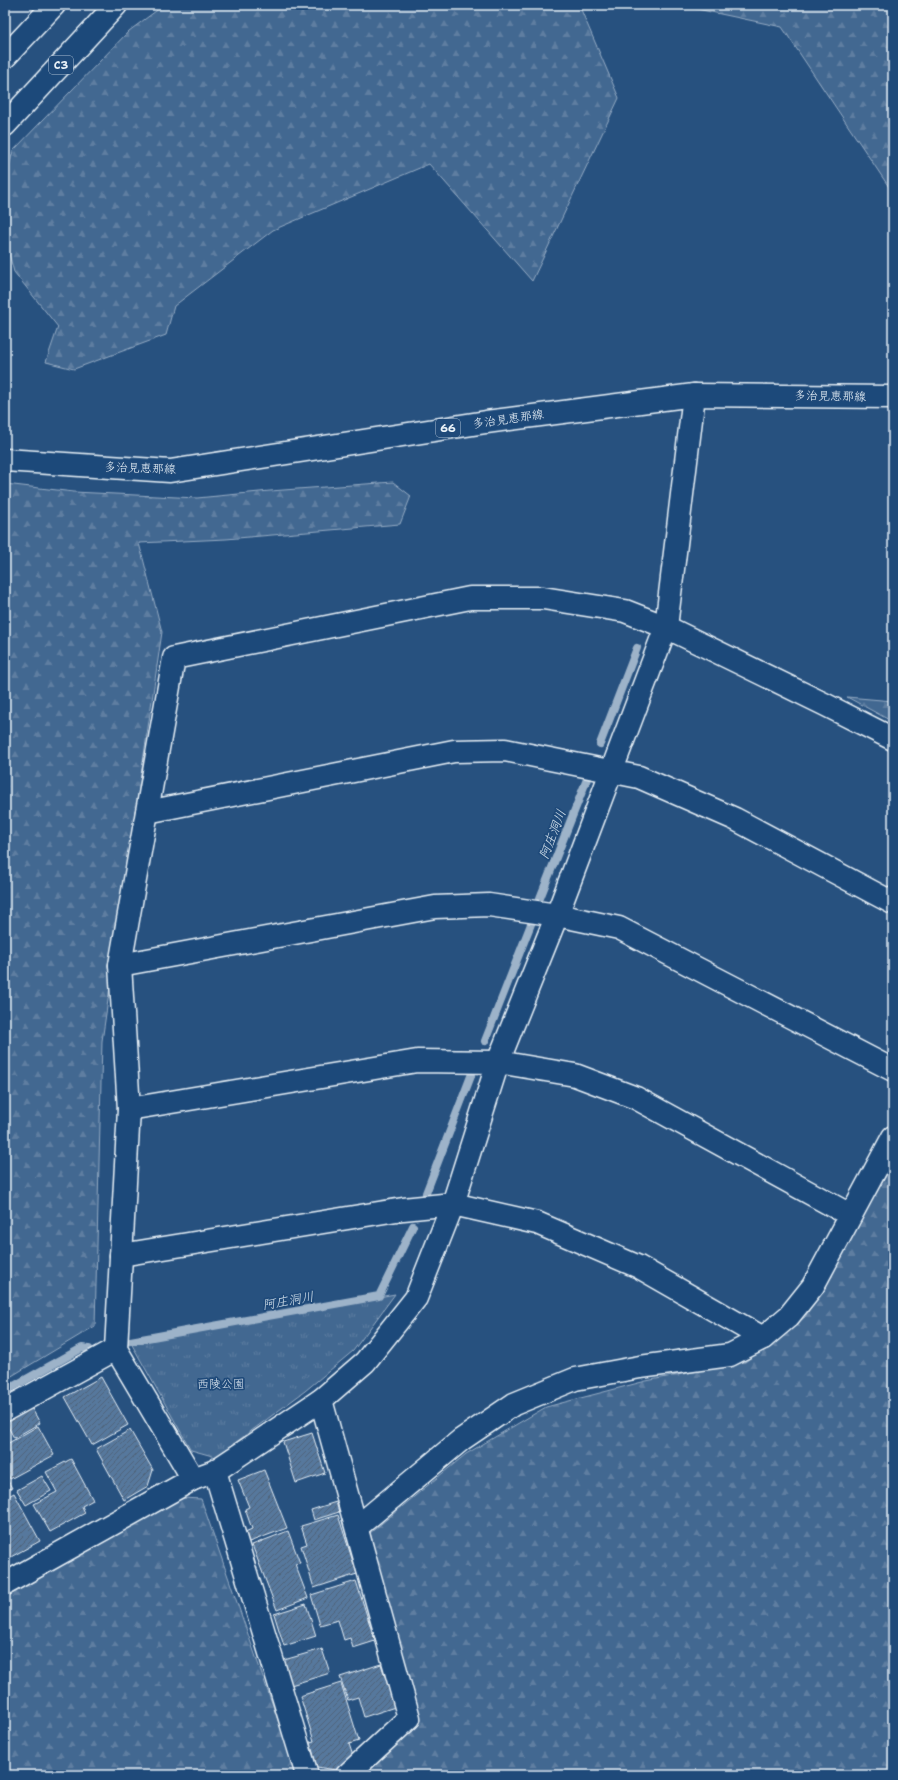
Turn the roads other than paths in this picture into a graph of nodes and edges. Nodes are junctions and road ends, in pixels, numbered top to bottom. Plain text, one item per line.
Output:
1 (54, 5) edge
2 (116, 5) edge
3 (5, 57) edge
4 (5, 125) edge
5 (694, 395) junction
6 (893, 397) edge
7 (5, 460) edge
8 (666, 627) junction
9 (893, 740) edge
10 (611, 771) junction
11 (147, 812) junction
12 (893, 903) edge
13 (557, 915) junction
14 (120, 965) junction
15 (498, 1062) junction
16 (893, 1070) edge
17 (129, 1109) junction
18 (893, 1137) edge
19 (453, 1204) junction
20 (850, 1215) junction
21 (121, 1255) junction
22 (763, 1338) junction
23 (116, 1349) junction
24 (321, 1400) junction
25 (5, 1410) edge
26 (215, 1471) junction
27 (193, 1479) junction
28 (357, 1528) junction
29 (5, 1584) edge
30 (307, 1775) edge
31 (348, 1775) edge

1 - 3 main road
2 - 4 main road, C3
5 - 6 main road, 多治見恵那線 / 66
5 - 7 main road, 多治見恵那線 / 66
5 - 8 main road
8 - 9 main road
8 - 10 main road
8 - 11 main road
10 - 11 main road
10 - 12 main road
10 - 13 main road
11 - 14 main road
13 - 14 main road
13 - 15 main road
13 - 16 main road
14 - 17 main road
15 - 17 main road
15 - 19 main road
15 - 20 main road
17 - 21 main road
18 - 20 main road
19 - 21 main road
19 - 22 main road
19 - 24 main road
20 - 22 main road
21 - 23 main road
22 - 28 main road
23 - 25 main road
23 - 27 main road
24 - 26 main road
24 - 28 main road
26 - 27 main road
26 - 30 main road
27 - 29 main road
28 - 31 main road

